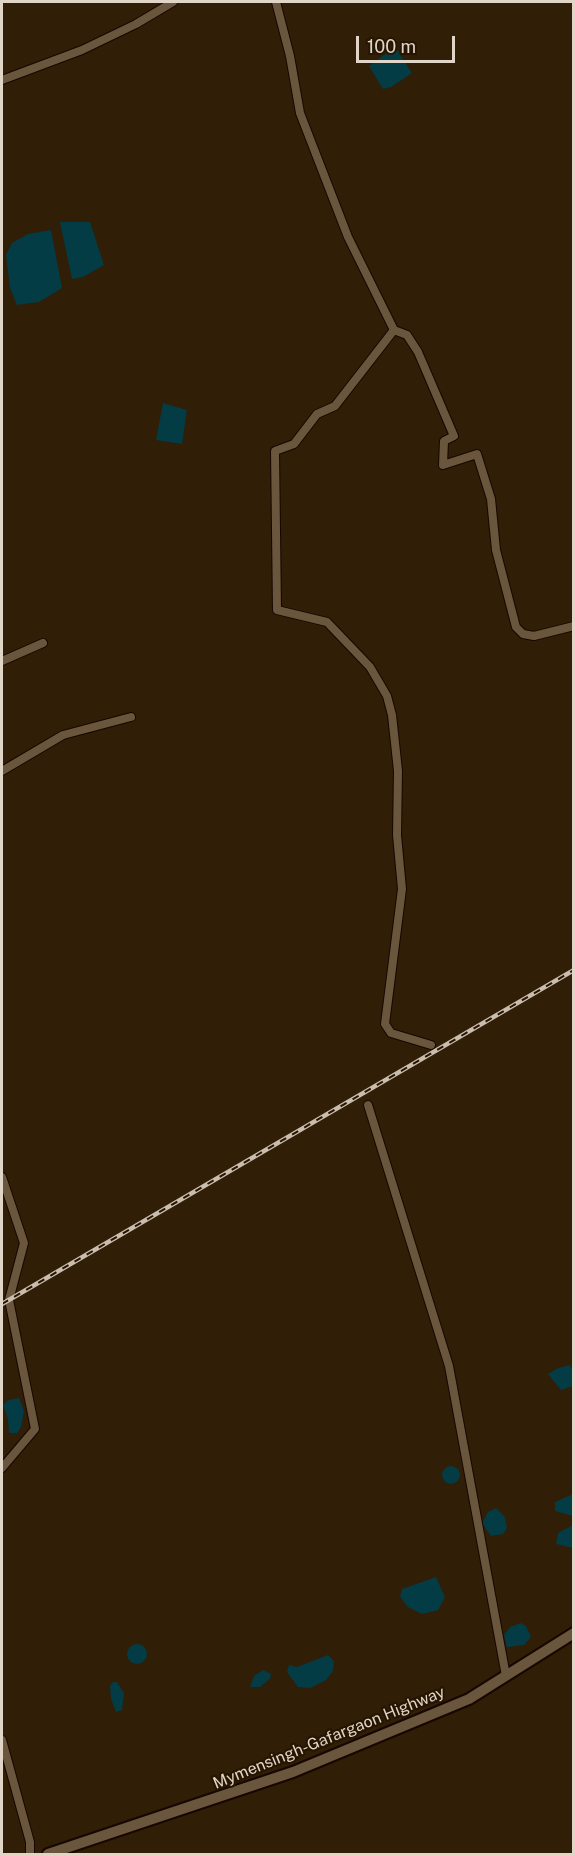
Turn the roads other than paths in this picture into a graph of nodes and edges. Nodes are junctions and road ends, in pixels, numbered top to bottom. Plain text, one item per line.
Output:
1 (173, 2) edge
2 (276, 2) edge
3 (2, 80) edge
4 (394, 330) junction
5 (573, 626) edge
6 (43, 643) dead end
7 (2, 661) edge
8 (131, 717) dead end
9 (2, 771) edge
10 (431, 1044) dead end
11 (368, 1105) dead end
12 (2, 1177) edge
13 (2, 1468) edge
14 (573, 1633) edge
15 (506, 1676) junction
16 (2, 1740) edge
17 (30, 1854) edge
18 (48, 1854) edge

1 - 3 street
2 - 4 street
4 - 5 street
4 - 10 street
6 - 7 street
8 - 9 street
11 - 15 street
12 - 13 street
14 - 15 main road, Mymensingh-Gafargaon Highway
15 - 18 main road, Mymensingh-Gafargaon Highway
16 - 17 street

